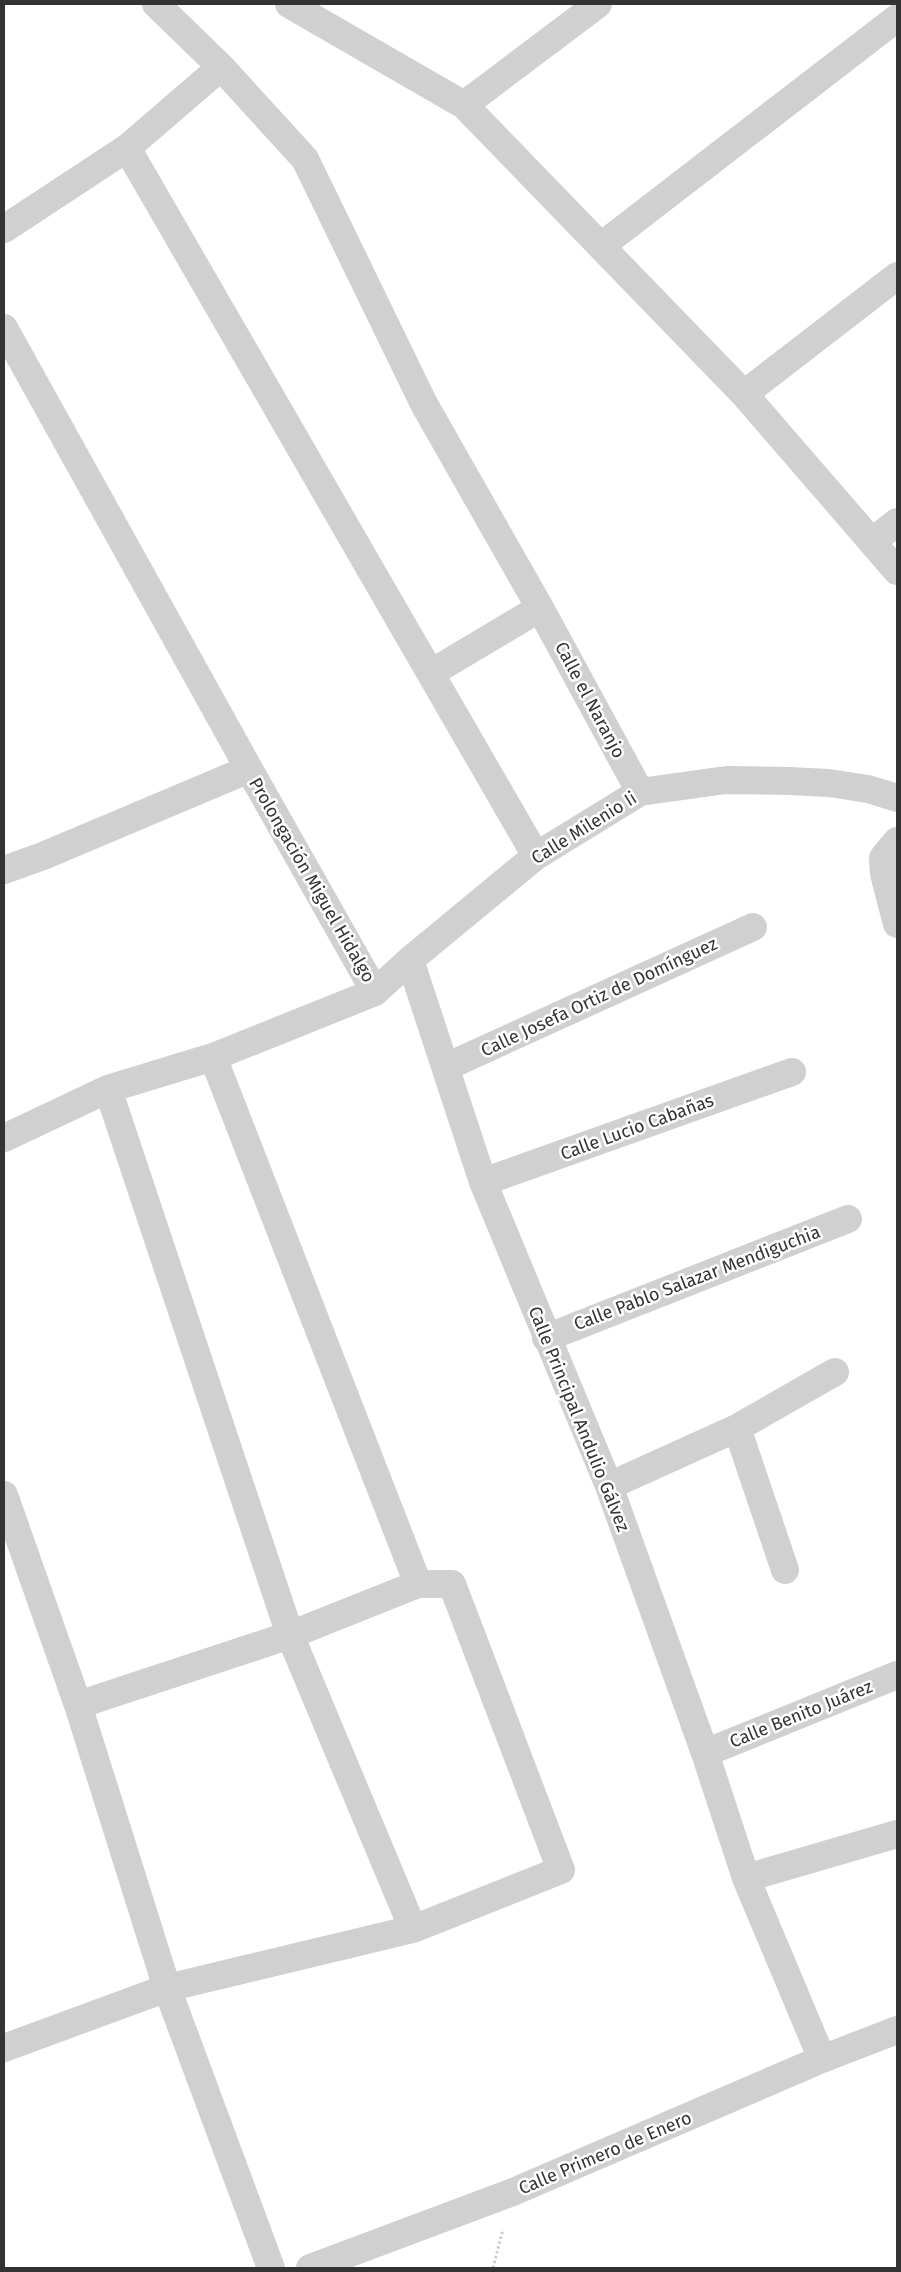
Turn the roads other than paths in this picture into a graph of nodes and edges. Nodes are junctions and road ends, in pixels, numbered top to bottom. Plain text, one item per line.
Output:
1 (156, 4) edge
2 (288, 4) edge
3 (598, 4) edge
4 (897, 18) edge
5 (221, 67) junction
6 (464, 105) junction
7 (127, 148) junction
8 (4, 229) edge
9 (601, 246) junction
10 (897, 276) edge
11 (4, 328) edge
12 (744, 394) junction
13 (897, 522) edge
14 (872, 542) junction
15 (897, 571) edge
16 (540, 608) junction
17 (431, 673) junction
18 (249, 769) junction
19 (640, 792) junction
20 (897, 798) edge
21 (897, 841) edge
22 (536, 856) junction
23 (4, 870) edge
24 (897, 924) edge
25 (752, 927) dead end
26 (410, 960) junction
27 (375, 992) junction
28 (213, 1057) junction
29 (446, 1068) junction
30 (792, 1072) dead end
31 (108, 1089) junction
32 (4, 1138) edge
33 (483, 1182) junction
34 (848, 1219) dead end
35 (546, 1338) junction
36 (835, 1372) dead end
37 (737, 1428) junction
38 (609, 1486) junction
39 (4, 1496) edge
40 (785, 1570) dead end
41 (418, 1584) junction
42 (290, 1635) junction
43 (897, 1676) edge
44 (78, 1705) junction
45 (704, 1753) junction
46 (897, 1834) edge
47 (746, 1878) junction
48 (413, 1929) junction
49 (167, 1988) junction
50 (897, 2030) edge
51 (4, 2048) edge
52 (822, 2059) junction
53 (266, 2266) edge
54 (310, 2268) edge

1 - 5 street, Calle el Naranjo
2 - 6 street
3 - 6 street
4 - 9 street
5 - 7 street
5 - 16 street, Calle el Naranjo
6 - 9 street
7 - 8 street
7 - 17 street
9 - 12 street
10 - 12 street
11 - 18 street, Prolongación Miguel Hidalgo
12 - 14 street
13 - 14 street
14 - 15 street
16 - 17 street
16 - 19 street, Calle el Naranjo
17 - 22 street
18 - 23 street
18 - 27 street, Prolongación Miguel Hidalgo
19 - 20 street, Calle Milenio Ii
19 - 22 street, Calle Milenio Ii
21 - 24 street
22 - 26 street, Calle Milenio Ii
25 - 29 street, Calle Josefa Ortiz de Domínguez
26 - 27 street, Calle Milenio Ii
26 - 29 street, Calle Principal Andulio Gálvez
27 - 28 street
28 - 31 street
28 - 41 street
29 - 33 street, Calle Principal Andulio Gálvez
30 - 33 street, Calle Lucio Cabañas
31 - 32 street
31 - 42 street
33 - 35 street, Calle Principal Andulio Gálvez
34 - 35 street, Calle Pablo Salazar Mendiguchia
35 - 38 street, Calle Principal Andulio Gálvez
36 - 37 street
37 - 38 street
37 - 40 street
38 - 45 street, Calle Principal Andulio Gálvez
39 - 44 street
41 - 42 street
41 - 48 street
42 - 44 street
42 - 48 street
43 - 45 street, Calle Benito Juárez
44 - 49 street
45 - 47 street, Calle Principal Andulio Gálvez
46 - 47 street
47 - 52 street, Calle Principal Andulio Gálvez
48 - 49 street
49 - 51 street
49 - 53 street
50 - 52 street, Calle Primero de Enero
52 - 54 street, Calle Primero de Enero

